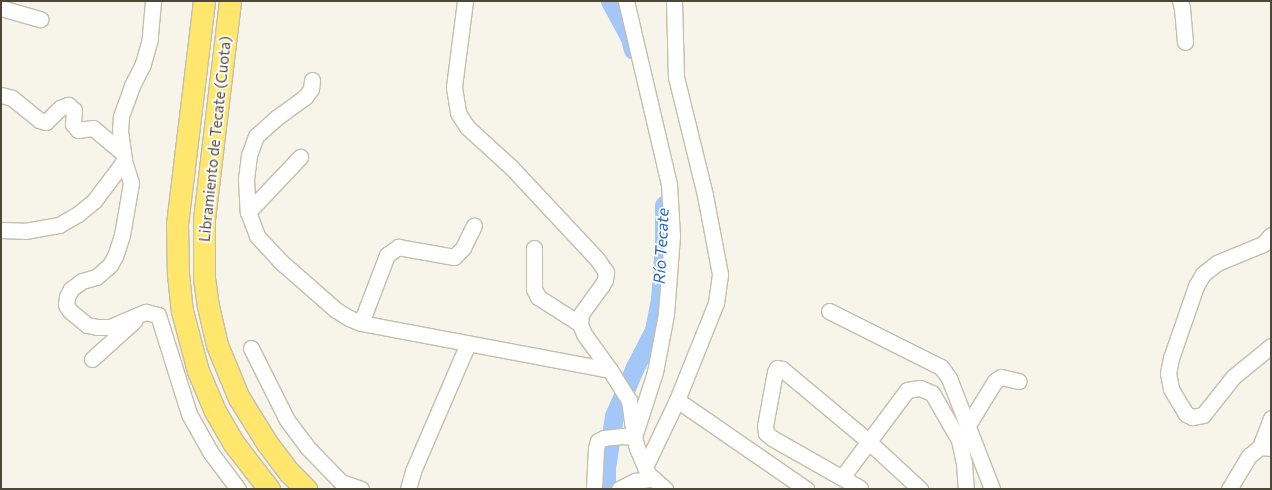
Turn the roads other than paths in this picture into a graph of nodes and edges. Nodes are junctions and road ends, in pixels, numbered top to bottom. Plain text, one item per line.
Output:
1 (153, 1) edge
2 (204, 1) edge
3 (230, 1) edge
4 (465, 1) edge
5 (626, 1) edge
6 (674, 1) edge
7 (1180, 1) edge
8 (1, 8) edge
9 (40, 19) dead end
10 (1185, 42) dead end
11 (312, 80) dead end
12 (1, 95) edge
13 (124, 157) junction
14 (300, 157) dead end
15 (248, 212) junction
16 (474, 225) dead end
17 (1, 230) edge
18 (1271, 235) edge
19 (534, 248) dead end
20 (829, 310) dead end
21 (140, 314) junction
22 (361, 323) junction
23 (580, 324) junction
24 (468, 343) junction
25 (1271, 346) edge
26 (251, 348) dead end
27 (92, 359) dead end
28 (614, 375) junction
29 (1019, 381) dead end
30 (677, 400) junction
31 (644, 405) junction
32 (669, 414) junction
33 (1271, 418) edge
34 (968, 425) junction
35 (631, 434) junction
36 (660, 434) junction
37 (868, 441) junction
38 (1265, 447) edge
39 (649, 473) junction
40 (843, 476) junction
41 (860, 488) dead end
42 (238, 489) edge
43 (270, 489) edge
44 (306, 489) edge
45 (361, 489) edge
46 (408, 489) edge
47 (594, 489) edge
48 (619, 489) edge
49 (665, 489) edge
50 (806, 489) edge
51 (920, 489) edge
52 (966, 489) edge
53 (992, 489) edge
54 (1229, 489) edge

1 - 13 street
2 - 43 highway, Libramiento de Tecate (Cuota)
3 - 44 highway, Libramiento de Tecate (Cuota)
4 - 23 street
5 - 31 street
6 - 30 street
7 - 10 street
8 - 9 street
11 - 15 street
12 - 13 street
13 - 17 street
13 - 21 street
14 - 15 street
15 - 22 street
16 - 22 street
18 - 25 street
19 - 23 street
20 - 34 street
21 - 27 street
21 - 42 street
22 - 24 street
23 - 28 street
24 - 28 street
24 - 46 street
26 - 45 street
28 - 35 street
29 - 34 street
30 - 32 street
30 - 50 street
31 - 32 street
31 - 35 street
32 - 36 street
33 - 38 street
34 - 53 street
35 - 36 street
35 - 39 street
35 - 47 street
36 - 39 street
37 - 40 street
37 - 40 street
37 - 51 street
37 - 52 street
38 - 54 street
39 - 48 street
39 - 49 street
40 - 41 street

